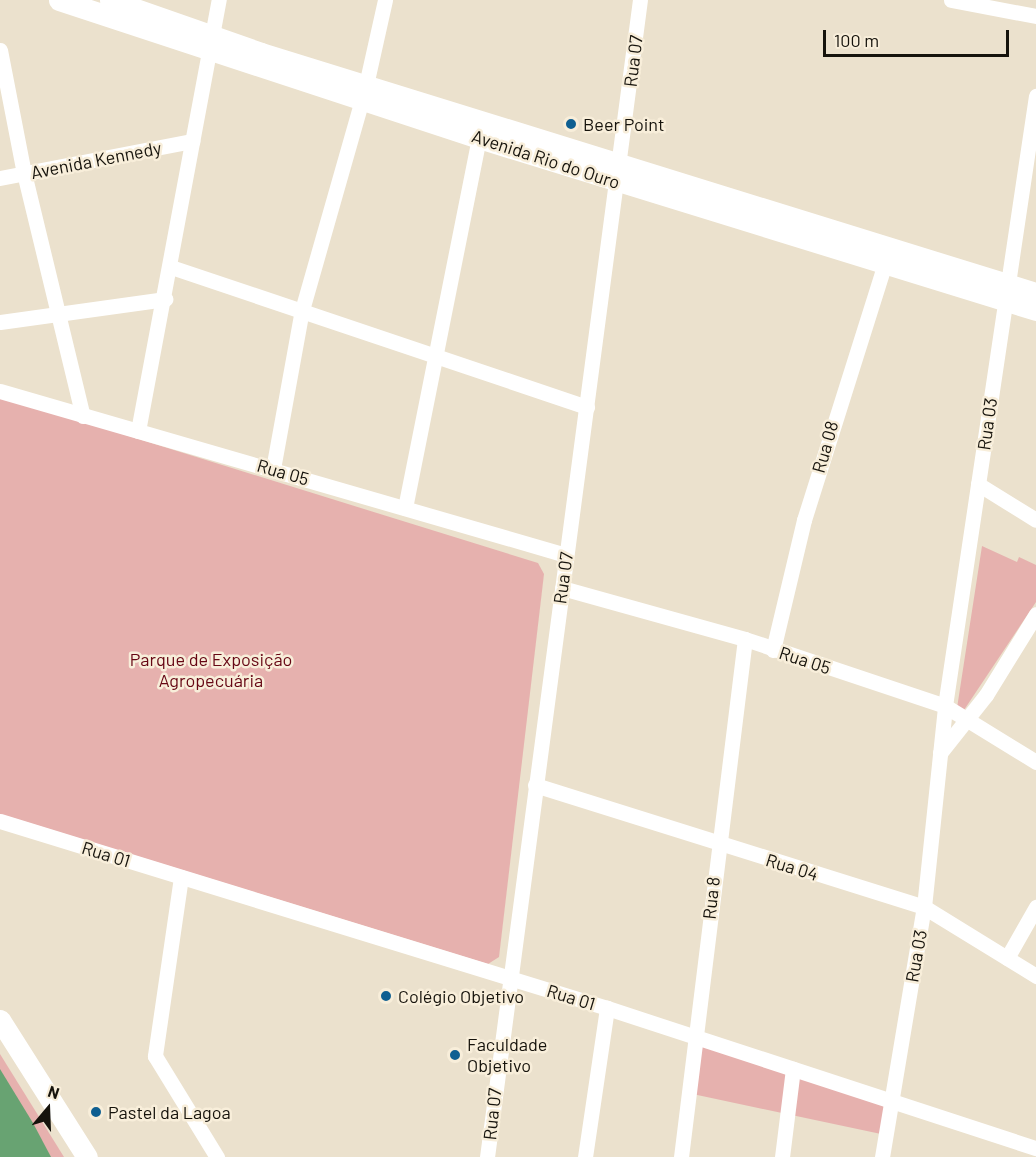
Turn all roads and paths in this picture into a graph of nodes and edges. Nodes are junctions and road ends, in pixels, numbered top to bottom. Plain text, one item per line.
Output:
1 (59, 0) edge
2 (110, 0) edge
3 (219, 0) edge
4 (385, 0) edge
5 (640, 0) edge
6 (951, 0) edge
7 (127, 15) junction
8 (1036, 16) edge
9 (212, 35) junction
10 (0, 50) edge
11 (366, 84) junction
12 (1036, 96) edge
13 (479, 138) junction
14 (511, 140) junction
15 (192, 141) junction
16 (1031, 158) edge
17 (24, 173) junction
18 (619, 174) junction
19 (0, 178) edge
20 (887, 255) junction
21 (171, 267) junction
22 (1036, 293) edge
23 (1007, 294) junction
24 (165, 299) junction
25 (302, 310) junction
26 (1036, 310) edge
27 (58, 311) junction
28 (0, 322) edge
29 (436, 354) junction
30 (0, 391) edge
31 (587, 407) junction
32 (83, 416) junction
33 (138, 431) junction
34 (273, 469) junction
35 (978, 484) junction
36 (405, 508) junction
37 (1036, 520) edge
38 (566, 555) junction
39 (562, 588) junction
40 (1036, 614) edge
41 (745, 639) junction
42 (772, 650) junction
43 (945, 706) junction
44 (970, 719) junction
45 (940, 753) junction
46 (1036, 762) edge
47 (535, 786) junction
48 (0, 821) edge
49 (717, 844) junction
50 (181, 877) junction
51 (1036, 906) edge
52 (924, 907) junction
53 (1007, 958) junction
54 (1036, 976) edge
55 (509, 978) junction
56 (607, 1008) junction
57 (0, 1020) edge
58 (695, 1039) junction
59 (793, 1069) junction
60 (890, 1101) junction
61 (1036, 1148) edge
62 (87, 1157) edge
63 (217, 1157) edge
64 (487, 1157) edge
65 (585, 1157) edge
66 (681, 1157) edge
67 (782, 1157) edge
68 (882, 1157) edge

1 - 7 main road, Avenida Rio do Ouro
2 - 7 main road, Avenida Rio do Ouro
3 - 9 street
4 - 11 street
5 - 18 street, Rua 07
6 - 8 street
7 - 9 main road, Avenida Rio do Ouro
9 - 11 main road, Avenida Rio do Ouro
9 - 15 street
10 - 17 street
11 - 13 main road, Avenida Rio do Ouro
11 - 14 main road, Avenida Rio do Ouro
11 - 25 street
12 - 16 street, Rua 03
13 - 14 main road, Avenida Rio do Ouro
13 - 29 street
14 - 18 main road, Avenida Rio do Ouro
15 - 17 street, Avenida Kennedy
15 - 21 street
16 - 23 street, Rua 03
17 - 19 street, Avenida Kennedy
17 - 27 street
18 - 20 main road, Avenida Rio do Ouro
18 - 31 street, Rua 07
20 - 23 main road, Avenida Rio do Ouro
20 - 42 street, Rua 08
21 - 24 street
21 - 25 street
22 - 23 main road, Avenida Rio do Ouro
23 - 26 main road, Avenida Rio do Ouro
23 - 35 street, Rua 03
24 - 27 street
24 - 33 street
25 - 29 street
25 - 34 street
27 - 28 street
27 - 32 street
29 - 31 street
29 - 36 street
30 - 32 street, Rua 05
31 - 38 street, Rua 07
32 - 33 street, Rua 05
33 - 34 street, Rua 05
34 - 36 street, Rua 05
35 - 37 street
35 - 43 street, Rua 03
36 - 38 street, Rua 05
38 - 39 street, Rua 07
39 - 41 street, Rua 05
39 - 47 street, Rua 07
40 - 44 street
41 - 42 street, Rua 05
41 - 49 street, Rua 8
42 - 43 street, Rua 05
43 - 44 street, Rua 05
43 - 45 street, Rua 03
44 - 45 street
44 - 46 street, Rua 05
45 - 52 street, Rua 03
47 - 49 street, Rua 04
47 - 55 street, Rua 07
48 - 50 street, Rua 01
49 - 52 street, Rua 04
49 - 58 street, Rua 8
50 - 55 street, Rua 01
50 - 63 street
51 - 53 street
52 - 53 street, Rua 04
52 - 60 street, Rua 03
53 - 54 street, Rua 04
55 - 56 street, Rua 01
55 - 64 street, Rua 07
56 - 58 street, Rua 01
56 - 65 street
57 - 62 main road
58 - 59 street, Rua 01
58 - 66 street, Rua 8
59 - 60 street, Rua 01
59 - 67 street
60 - 61 street, Rua 01
60 - 68 street, Rua 03

